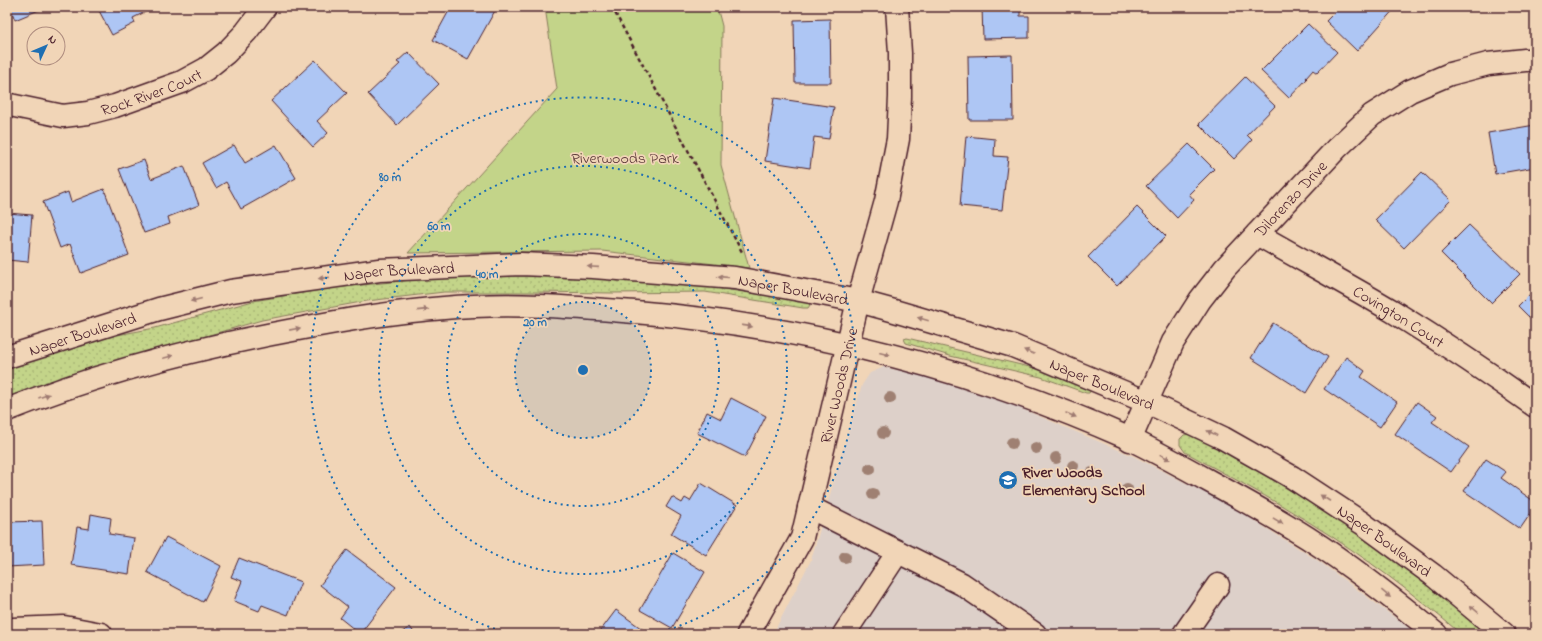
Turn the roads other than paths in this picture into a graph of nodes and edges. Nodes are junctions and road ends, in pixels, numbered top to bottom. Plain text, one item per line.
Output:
1 (265, 7) edge
2 (897, 7) edge
3 (1535, 60) edge
4 (10, 105) dead end
5 (1257, 234) junction
6 (858, 301) junction
7 (847, 345) junction
8 (7, 357) edge
9 (1147, 402) junction
10 (1535, 406) edge
11 (7, 410) edge
12 (1130, 440) junction
13 (809, 507) junction
14 (898, 552) junction
15 (1218, 585) dead end
16 (7, 630) edge
17 (101, 634) edge
18 (748, 634) edge
19 (844, 634) edge
20 (1035, 634) edge
21 (1184, 634) edge
22 (1436, 634) edge
23 (1504, 634) edge

1 - 4 main road, Rock River Court
2 - 6 main road, River Woods Drive
3 - 5 main road, Dilorenzo Drive
5 - 9 main road, Dilorenzo Drive
5 - 10 main road, Covington Court
6 - 7 main road, River Woods Drive
6 -> 8 main road, Naper Boulevard
9 -> 6 main road, Naper Boulevard
11 -> 7 main road
7 -> 12 main road
7 - 13 main road, River Woods Drive
9 - 12 main road, Dilorenzo Drive
23 -> 9 main road, Naper Boulevard
12 -> 22 main road
13 - 14 main road
13 - 18 main road, River Woods Drive
14 - 19 main road
14 - 20 main road
15 - 21 main road
16 - 17 main road

